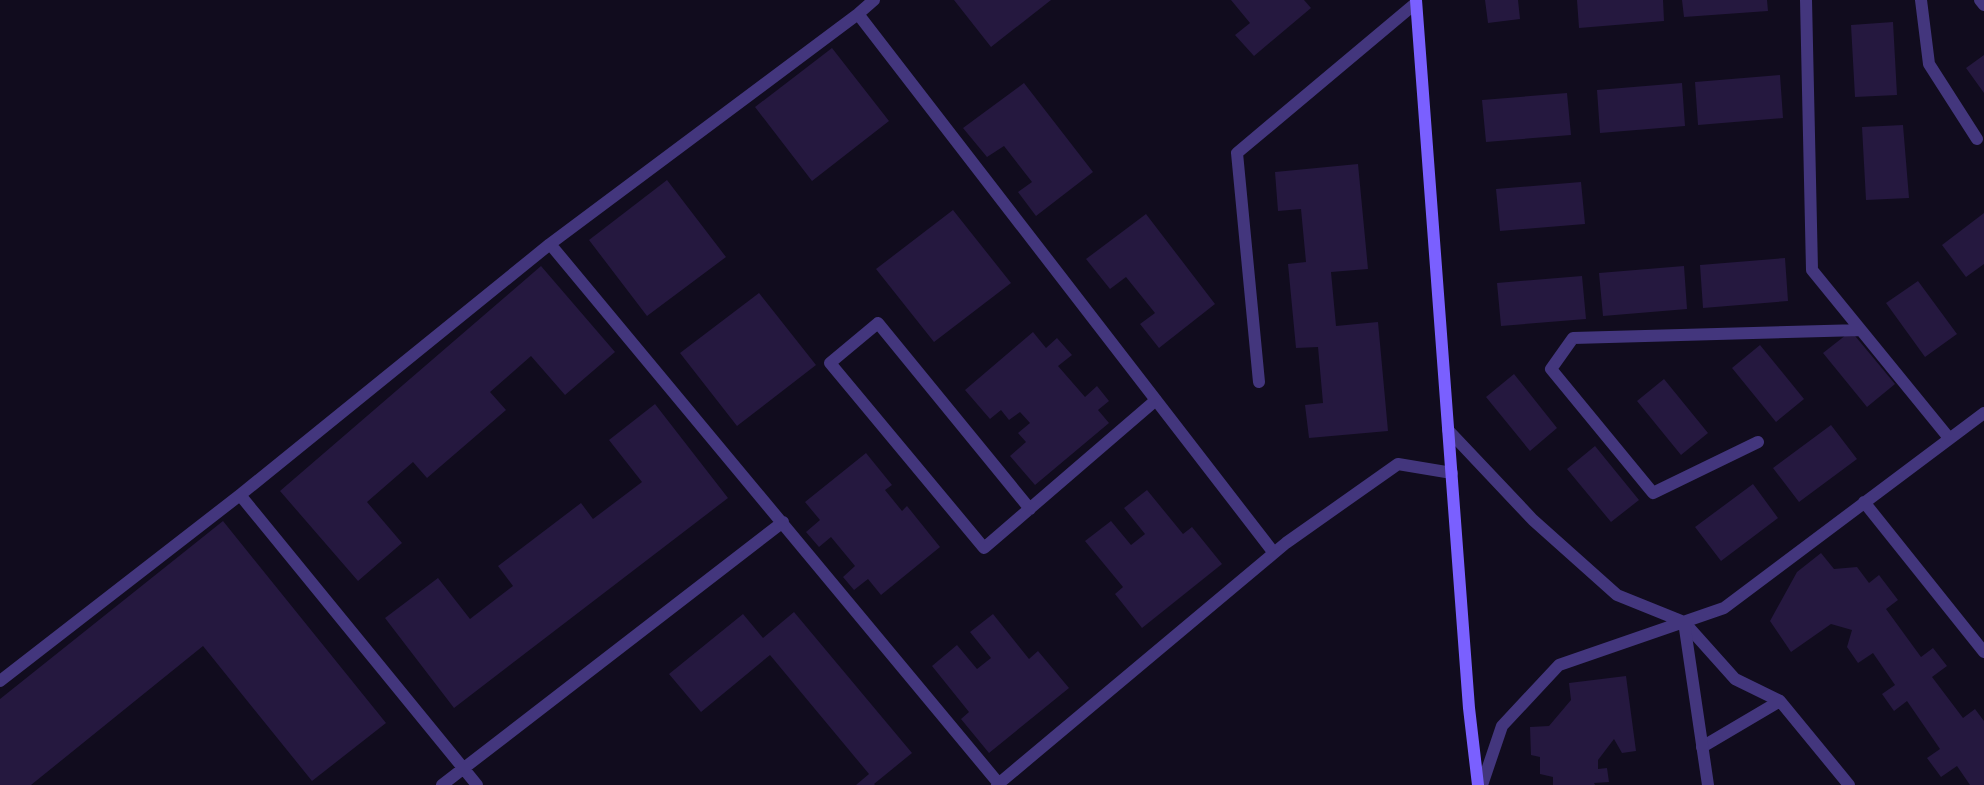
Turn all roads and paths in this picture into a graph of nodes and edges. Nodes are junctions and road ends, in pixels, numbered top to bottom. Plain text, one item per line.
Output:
1 (874, 0) edge
2 (1806, 0) edge
3 (1921, 0) edge
4 (1980, 0) edge
5 (1416, 1) edge
6 (1984, 5) edge
7 (858, 14) junction
8 (1977, 139) dead end
9 (550, 244) junction
10 (1861, 330) junction
11 (1259, 382) dead end
12 (1156, 400) junction
13 (1984, 413) edge
14 (1448, 430) junction
15 (1949, 438) junction
16 (1758, 442) dead end
17 (1452, 473) junction
18 (240, 495) junction
19 (1864, 502) junction
20 (1030, 509) junction
21 (782, 522) junction
22 (1274, 553) junction
23 (1684, 622) junction
24 (1984, 652) edge
25 (0, 681) edge
26 (1780, 701) junction
27 (1702, 747) junction
28 (464, 768) junction
29 (999, 784) edge
30 (442, 785) edge
31 (477, 785) edge
32 (1478, 785) edge
33 (1482, 785) edge
34 (1708, 785) edge
35 (1848, 785) edge

1 - 7 street
2 - 10 street
3 - 8 street
4 - 6 street
5 - 11 street
5 - 14 street
7 - 9 street
7 - 12 street
9 - 18 street
9 - 21 street
10 - 15 street
10 - 16 street
12 - 20 street
12 - 22 street
13 - 15 street
14 - 17 street
14 - 23 street
15 - 19 street
17 - 22 street
17 - 32 street
18 - 25 street
18 - 28 street
19 - 23 street
19 - 24 street
20 - 20 street
21 - 28 street
21 - 29 street
22 - 29 street
23 - 26 street
23 - 27 street
23 - 33 street
26 - 27 street
26 - 35 street
27 - 34 street
28 - 30 street
28 - 31 street

